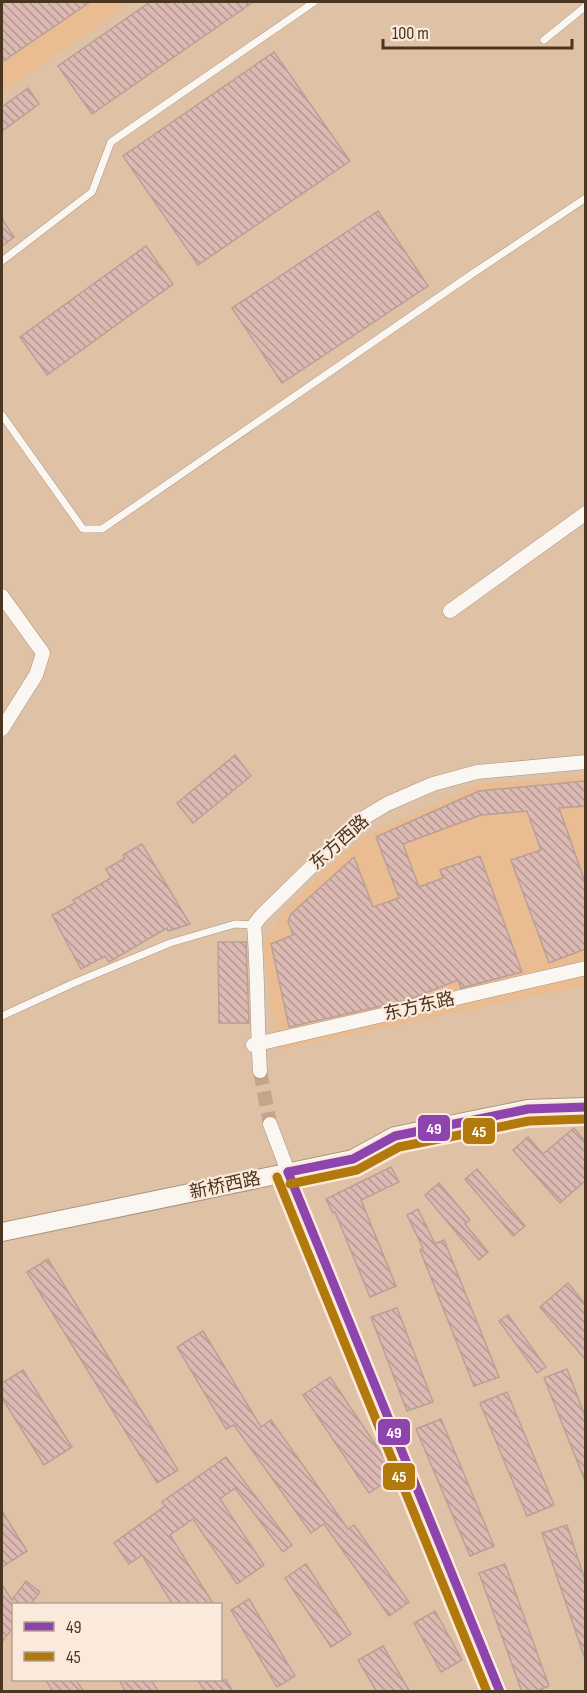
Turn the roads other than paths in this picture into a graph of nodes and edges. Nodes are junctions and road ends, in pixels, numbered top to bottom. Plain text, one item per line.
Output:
1 (314, 2) edge
2 (585, 6) edge
3 (544, 40) dead end
4 (585, 198) edge
5 (2, 261) edge
6 (2, 415) edge
7 (585, 513) edge
8 (2, 596) edge
9 (450, 611) dead end
10 (2, 729) edge
11 (585, 762) edge
12 (254, 925) junction
13 (585, 968) edge
14 (2, 1016) edge
15 (256, 1044) junction
16 (260, 1071) tunnel mouth
17 (585, 1107) edge
18 (270, 1124) tunnel mouth
19 (288, 1172) junction
20 (2, 1232) edge
21 (500, 1692) edge

1 - 5 lane
2 - 3 lane
4 - 6 lane
7 - 9 street
8 - 10 street
11 - 12 street, 东方西路
12 - 14 lane
12 - 15 street
13 - 15 street, 东方东路
15 - 16 street
17 - 19 street, 新桥西路
18 - 19 street
19 - 20 street, 新桥西路
19 - 21 street

